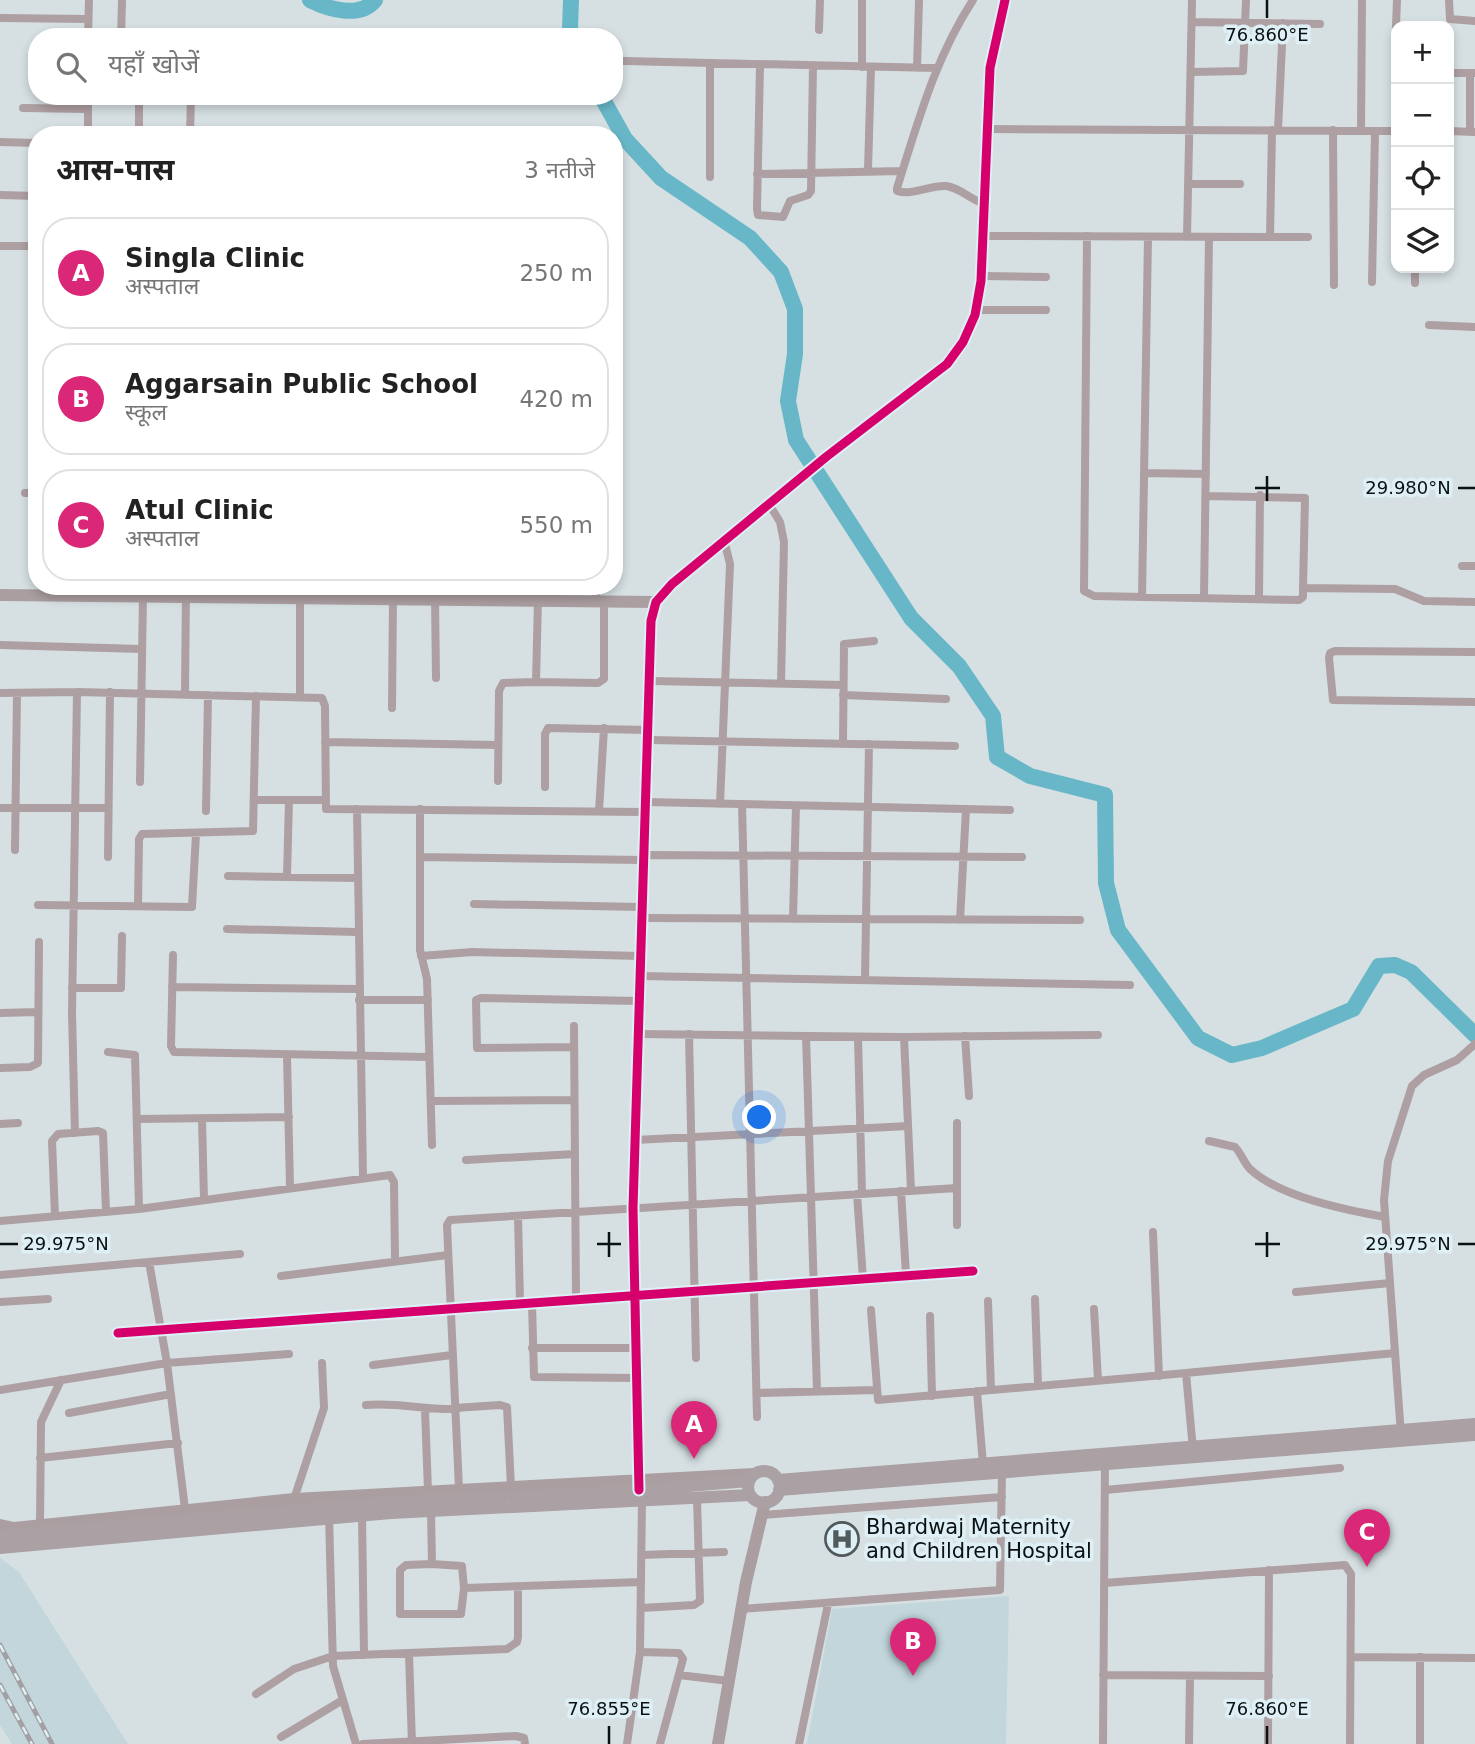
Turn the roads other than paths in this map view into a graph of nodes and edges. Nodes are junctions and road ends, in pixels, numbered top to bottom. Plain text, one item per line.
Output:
1 (89, 0) edge
2 (122, 0) edge
3 (820, 0) edge
4 (862, 0) edge
5 (919, 0) edge
6 (973, 0) edge
7 (1005, 0) edge
8 (1192, 0) edge
9 (1247, 0) edge
10 (1362, 0) edge
11 (1397, 0) edge
12 (1449, 0) edge
13 (0, 18) edge
14 (89, 19) junction
15 (1396, 21) edge
16 (1475, 21) edge
17 (1192, 22) junction
18 (1246, 22) junction
19 (1283, 23) junction
20 (1320, 23) dead end
21 (88, 28) edge
22 (121, 28) edge
23 (819, 30) dead end
24 (624, 61) dead end
25 (710, 64) junction
26 (760, 65) junction
27 (813, 66) junction
28 (862, 67) junction
29 (872, 67) junction
30 (917, 68) junction
31 (936, 68) junction
32 (1191, 72) junction
33 (1454, 73) edge
34 (1473, 73) edge
35 (88, 105) edge
36 (139, 105) edge
37 (191, 105) edge
38 (23, 108) dead end
39 (88, 109) junction
40 (88, 126) edge
41 (139, 126) edge
42 (190, 126) edge
43 (987, 129) junction
44 (1190, 129) junction
45 (1275, 130) junction
46 (1333, 130) junction
47 (1361, 131) junction
48 (1375, 131) junction
49 (1391, 131) edge
50 (1454, 131) edge
51 (1472, 132) edge
52 (0, 142) edge
53 (28, 143) edge
54 (868, 170) junction
55 (902, 171) junction
56 (757, 173) junction
57 (811, 173) junction
58 (710, 177) dead end
59 (1189, 184) junction
60 (1240, 184) dead end
61 (0, 195) edge
62 (28, 196) edge
63 (986, 204) junction
64 (985, 236) junction
65 (1087, 236) junction
66 (1148, 237) junction
67 (1188, 237) junction
68 (1209, 237) junction
69 (1270, 237) junction
70 (1308, 237) dead end
71 (0, 246) edge
72 (28, 246) edge
73 (1415, 273) edge
74 (982, 276) junction
75 (1046, 277) dead end
76 (1372, 282) dead end
77 (1415, 283) dead end
78 (1334, 285) dead end
79 (976, 310) junction
80 (1046, 310) dead end
81 (1429, 326) dead end
82 (1475, 327) edge
83 (1144, 473) junction
84 (1206, 474) junction
85 (1260, 495) junction
86 (1206, 496) junction
87 (769, 504) junction
88 (724, 540) junction
89 (1462, 566) dead end
90 (1475, 566) edge
91 (1303, 588) junction
92 (0, 595) edge
93 (152, 595) edge
94 (186, 595) edge
95 (293, 595) edge
96 (388, 595) edge
97 (400, 595) edge
98 (468, 595) edge
99 (531, 595) edge
100 (598, 595) edge
101 (143, 596) junction
102 (1142, 597) junction
103 (1205, 597) junction
104 (435, 598) junction
105 (1259, 598) junction
106 (600, 601) junction
107 (1475, 601) edge
108 (656, 602) junction
109 (874, 641) dead end
110 (0, 645) edge
111 (142, 649) junction
112 (1475, 652) edge
113 (436, 678) dead end
114 (651, 681) junction
115 (536, 682) junction
116 (726, 682) junction
117 (781, 683) junction
118 (843, 685) junction
119 (77, 692) junction
120 (110, 692) junction
121 (0, 693) edge
122 (17, 693) junction
123 (141, 693) junction
124 (186, 694) junction
125 (208, 695) junction
126 (843, 695) junction
127 (256, 696) junction
128 (300, 697) junction
129 (946, 699) dead end
130 (1475, 702) edge
131 (392, 708) dead end
132 (604, 728) junction
133 (649, 735) junction
134 (724, 741) junction
135 (325, 742) junction
136 (843, 744) junction
137 (869, 744) junction
138 (498, 745) junction
139 (955, 746) dead end
140 (498, 781) dead end
141 (140, 782) dead end
142 (545, 787) dead end
143 (254, 800) junction
144 (289, 800) junction
145 (324, 800) junction
146 (720, 804) junction
147 (742, 804) junction
148 (796, 806) junction
149 (645, 807) junction
150 (866, 807) junction
151 (0, 808) edge
152 (14, 808) junction
153 (74, 808) junction
154 (108, 808) junction
155 (357, 809) junction
156 (420, 809) junction
157 (966, 809) junction
158 (1010, 810) dead end
159 (206, 811) dead end
160 (599, 811) junction
161 (196, 834) junction
162 (15, 850) dead end
163 (744, 856) junction
164 (795, 856) junction
165 (866, 856) junction
166 (963, 856) junction
167 (108, 857) dead end
168 (420, 857) junction
169 (1022, 857) dead end
170 (644, 858) junction
171 (228, 876) dead end
172 (287, 877) junction
173 (358, 878) junction
174 (474, 904) dead end
175 (37, 905) dead end
176 (74, 906) junction
177 (138, 906) junction
178 (642, 913) junction
179 (746, 919) junction
180 (793, 919) junction
181 (866, 919) junction
182 (960, 919) junction
183 (1080, 920) dead end
184 (227, 929) dead end
185 (358, 932) junction
186 (122, 936) dead end
187 (39, 942) dead end
188 (173, 955) dead end
189 (421, 956) junction
190 (640, 956) junction
191 (640, 976) junction
192 (747, 976) junction
193 (865, 979) junction
194 (1130, 985) dead end
195 (172, 987) junction
196 (72, 988) junction
197 (359, 989) junction
198 (359, 1000) junction
199 (428, 1000) junction
200 (639, 1001) junction
201 (38, 1012) junction
202 (0, 1013) edge
203 (574, 1026) dead end
204 (638, 1034) junction
205 (689, 1034) junction
206 (748, 1035) junction
207 (1098, 1035) dead end
208 (806, 1036) junction
209 (965, 1036) junction
210 (858, 1037) junction
211 (904, 1037) junction
212 (575, 1046) junction
213 (1474, 1046) edge
214 (108, 1052) dead end
215 (287, 1056) junction
216 (428, 1056) junction
217 (360, 1058) junction
218 (0, 1068) edge
219 (969, 1096) dead end
220 (575, 1100) junction
221 (431, 1101) junction
222 (289, 1117) junction
223 (202, 1118) junction
224 (138, 1119) junction
225 (18, 1123) dead end
226 (957, 1123) dead end
227 (0, 1124) edge
228 (908, 1126) junction
229 (860, 1129) junction
230 (808, 1131) junction
231 (75, 1133) junction
232 (751, 1134) junction
233 (692, 1137) junction
234 (635, 1140) junction
235 (1209, 1141) dead end
236 (432, 1144) dead end
237 (575, 1154) junction
238 (466, 1160) dead end
239 (363, 1177) junction
240 (290, 1187) junction
241 (957, 1188) junction
242 (901, 1191) junction
243 (911, 1191) junction
244 (859, 1194) junction
245 (809, 1197) junction
246 (204, 1200) junction
247 (752, 1201) junction
248 (695, 1205) junction
249 (139, 1209) junction
250 (634, 1209) junction
251 (106, 1212) junction
252 (576, 1212) junction
253 (55, 1216) junction
254 (518, 1216) junction
255 (1385, 1217) junction
256 (0, 1221) edge
257 (957, 1225) dead end
258 (1153, 1232) dead end
259 (240, 1254) dead end
260 (448, 1255) junction
261 (395, 1260) junction
262 (149, 1262) junction
263 (973, 1271) dead end
264 (0, 1275) edge
265 (906, 1275) junction
266 (281, 1276) dead end
267 (863, 1279) junction
268 (811, 1282) junction
269 (1390, 1283) junction
270 (754, 1286) junction
271 (696, 1291) junction
272 (1296, 1292) dead end
273 (635, 1295) junction
274 (1035, 1298) dead end
275 (48, 1299) dead end
276 (576, 1299) junction
277 (988, 1301) dead end
278 (0, 1302) edge
279 (520, 1303) junction
280 (532, 1303) junction
281 (449, 1308) junction
282 (870, 1310) dead end
283 (1094, 1310) dead end
284 (930, 1316) dead end
285 (162, 1329) junction
286 (118, 1333) dead end
287 (532, 1348) junction
288 (636, 1348) junction
289 (1395, 1353) junction
290 (289, 1354) dead end
291 (452, 1355) junction
292 (696, 1358) dead end
293 (167, 1363) junction
294 (322, 1363) dead end
295 (373, 1365) dead end
296 (1186, 1373) junction
297 (1159, 1376) junction
298 (636, 1378) junction
299 (61, 1380) junction
300 (1098, 1380) junction
301 (1038, 1384) junction
302 (0, 1390) edge
303 (876, 1390) junction
304 (991, 1390) junction
305 (817, 1391) junction
306 (977, 1391) junction
307 (757, 1393) junction
308 (171, 1394) junction
309 (932, 1396) junction
310 (366, 1405) dead end
311 (455, 1408) junction
312 (425, 1410) junction
313 (69, 1413) dead end
314 (757, 1417) dead end
315 (1475, 1424) edge
316 (1401, 1435) junction
317 (1475, 1435) edge
318 (178, 1443) junction
319 (1193, 1452) junction
320 (40, 1458) junction
321 (1105, 1459) junction
322 (1340, 1468) dead end
323 (984, 1469) junction
324 (1002, 1473) junction
325 (752, 1478) junction
326 (779, 1485) junction
327 (511, 1486) junction
328 (459, 1489) junction
329 (640, 1490) junction
330 (1105, 1490) junction
331 (428, 1491) junction
332 (362, 1494) junction
333 (750, 1495) junction
334 (328, 1496) junction
335 (1002, 1497) junction
336 (697, 1498) junction
337 (295, 1499) junction
338 (391, 1507) junction
339 (764, 1508) junction
340 (185, 1509) junction
341 (431, 1511) junction
342 (0, 1525) edge
343 (40, 1525) junction
344 (0, 1536) edge
345 (0, 1548) edge
346 (724, 1552) dead end
347 (699, 1553) junction
348 (642, 1555) junction
349 (432, 1564) junction
350 (1269, 1570) junction
351 (642, 1582) junction
352 (1104, 1583) junction
353 (518, 1587) junction
354 (464, 1588) junction
355 (828, 1604) junction
356 (641, 1608) junction
357 (741, 1609) junction
358 (640, 1652) junction
359 (364, 1654) junction
360 (409, 1654) junction
361 (332, 1656) junction
362 (1351, 1657) junction
363 (1420, 1657) junction
364 (1475, 1658) edge
365 (679, 1675) junction
366 (1103, 1675) junction
367 (1190, 1675) junction
368 (1269, 1676) junction
369 (729, 1681) junction
370 (256, 1694) dead end
371 (341, 1701) junction
372 (281, 1737) dead end
373 (412, 1742) edge
374 (356, 1744) edge
375 (363, 1744) edge
376 (525, 1744) edge
377 (627, 1744) edge
378 (660, 1744) edge
379 (718, 1744) edge
380 (799, 1744) edge
381 (1103, 1744) edge
382 (1189, 1744) edge
383 (1268, 1744) edge
384 (1350, 1744) edge
385 (1420, 1744) edge

1 - 14 street
2 - 22 street
3 - 23 street
4 - 28 street
5 - 30 street
6 - 31 street
7 - 43 street
8 - 17 street
9 - 18 street
10 - 47 street
11 - 15 street
12 - 16 street
13 - 14 street
14 - 21 street
17 - 18 street
17 - 32 street
18 - 19 street
18 - 32 street
19 - 20 street
19 - 45 street
24 - 25 street
25 - 26 street
25 - 58 street
26 - 27 street
26 - 56 street
27 - 28 street
27 - 57 street
28 - 29 street
29 - 30 street
29 - 54 street
30 - 31 street
31 - 55 street
32 - 44 street
33 - 34 street
34 - 51 street
35 - 39 street
36 - 41 street
37 - 42 street
38 - 39 street
39 - 40 street
43 - 44 street
43 - 63 street
44 - 45 street
44 - 59 street
45 - 46 street
45 - 69 street
46 - 47 street
46 - 78 street
47 - 48 street
48 - 49 street
48 - 76 street
50 - 51 street
52 - 53 street
54 - 55 street
54 - 57 street
55 - 63 street
56 - 57 street
56 - 57 street
59 - 60 street
59 - 67 street
61 - 62 street
63 - 64 street
64 - 65 street
64 - 74 street
65 - 66 street
65 - 102 street
66 - 67 street
66 - 83 street
67 - 68 street
68 - 69 street
68 - 84 street
69 - 70 street
71 - 72 street
73 - 77 street
74 - 75 street
74 - 79 street
79 - 80 street
79 - 87 street
81 - 82 street
83 - 84 street
83 - 102 street
84 - 86 street
85 - 86 street
85 - 91 street
85 - 105 street
86 - 103 street
87 - 88 street
87 - 117 street
88 - 108 street
88 - 116 street
89 - 90 street
91 - 105 street
91 - 107 street
92 - 101 street
93 - 101 street
94 - 124 street
95 - 128 street
96 - 131 street
97 - 104 street
98 - 104 street
99 - 106 street
99 - 115 street
100 - 106 street
101 - 111 street
102 - 103 street
103 - 105 street
104 - 113 street
106 - 108 street
106 - 115 street
108 - 114 street
109 - 118 street
110 - 111 street
111 - 123 street
112 - 130 street
114 - 116 street
114 - 133 street
115 - 138 street
116 - 117 street
116 - 134 street
117 - 118 street
118 - 126 street
119 - 120 street
119 - 122 street
119 - 153 street
120 - 123 street
120 - 154 street
121 - 122 street
122 - 152 street
123 - 124 street
123 - 141 street
124 - 125 street
125 - 127 street
125 - 159 street
126 - 129 street
126 - 136 street
127 - 128 street
127 - 143 street
128 - 135 street
132 - 133 street
132 - 142 street
132 - 160 street
133 - 134 street
133 - 149 street
134 - 136 street
134 - 146 street
135 - 138 street
135 - 145 street
136 - 137 street
137 - 139 street
137 - 150 street
138 - 140 street
143 - 144 street
143 - 161 street
144 - 145 street
144 - 172 street
145 - 155 street
146 - 147 street
146 - 149 street
147 - 148 street
147 - 163 street
148 - 150 street
148 - 164 street
149 - 160 street
149 - 170 street
150 - 157 street
150 - 165 street
151 - 152 street
152 - 153 street
152 - 162 street
153 - 154 street
153 - 176 street
154 - 167 street
155 - 156 street
155 - 173 street
156 - 160 street
156 - 168 street
157 - 158 street
157 - 166 street
161 - 177 street
161 - 177 street
163 - 164 street
163 - 170 street
163 - 179 street
164 - 165 street
164 - 180 street
165 - 166 street
165 - 181 street
166 - 169 street
166 - 182 street
168 - 170 street
168 - 189 street
170 - 178 street
171 - 172 street
172 - 173 street
173 - 185 street
174 - 178 street
175 - 176 street
176 - 177 street
176 - 196 street
178 - 179 street
178 - 190 street
179 - 180 street
179 - 192 street
180 - 181 street
181 - 182 street
181 - 193 street
182 - 183 street
184 - 185 street
185 - 197 street
186 - 196 street
187 - 201 street
188 - 195 street
189 - 190 street
189 - 199 street
190 - 191 street
191 - 192 street
191 - 200 street
192 - 193 street
192 - 206 street
193 - 194 street
195 - 197 street
195 - 215 street
196 - 231 street
197 - 198 street
198 - 199 street
198 - 217 street
199 - 216 street
200 - 204 street
200 - 212 street
201 - 202 street
201 - 218 street
203 - 212 street
204 - 205 street
204 - 234 street
205 - 206 street
205 - 233 street
206 - 208 street
206 - 232 street
207 - 209 street
208 - 210 street
208 - 230 street
209 - 211 street
209 - 219 street
210 - 211 street
210 - 229 street
211 - 228 street
212 - 220 street
213 - 255 street
214 - 224 street
215 - 217 street
215 - 222 street
216 - 217 street
216 - 221 street
217 - 239 street
220 - 221 street
220 - 237 street
221 - 236 street
222 - 223 street
222 - 240 street
223 - 224 street
223 - 246 street
224 - 249 street
225 - 227 street
226 - 241 street
228 - 229 street
228 - 243 street
229 - 230 street
229 - 244 street
230 - 232 street
230 - 245 street
231 - 251 street
231 - 253 street
232 - 233 street
232 - 247 street
233 - 234 street
233 - 248 street
234 - 250 street
235 - 255 street
237 - 238 street
237 - 252 street
239 - 240 street
239 - 261 street
240 - 246 street
241 - 243 street
241 - 257 street
242 - 243 street
242 - 244 street
242 - 265 street
244 - 245 street
244 - 267 street
245 - 247 street
245 - 268 street
246 - 249 street
247 - 248 street
247 - 270 street
248 - 250 street
248 - 271 street
249 - 251 street
250 - 252 street
250 - 273 street
251 - 253 street
252 - 254 street
252 - 276 street
253 - 256 street
254 - 260 street
254 - 279 street
255 - 269 street
258 - 297 street
259 - 262 street
260 - 261 street
260 - 281 street
261 - 266 street
262 - 264 street
262 - 285 street
263 - 265 street
265 - 267 street
267 - 268 street
268 - 270 street
268 - 305 street
269 - 272 street
269 - 289 street
270 - 271 street
270 - 307 street
271 - 273 street
271 - 292 street
273 - 276 street
273 - 288 street
274 - 301 street
275 - 278 street
276 - 280 street
277 - 304 street
279 - 280 street
279 - 281 street
280 - 287 street
281 - 285 street
281 - 291 street
282 - 303 street
283 - 300 street
284 - 309 street
285 - 286 street
285 - 293 street
287 - 288 street
287 - 298 street
288 - 298 street
289 - 296 street
289 - 316 street
290 - 293 street
291 - 295 street
291 - 311 street
293 - 299 street
293 - 308 street
294 - 337 street
296 - 297 street
296 - 319 street
297 - 300 street
298 - 329 street
299 - 302 street
299 - 320 street
300 - 301 street
301 - 304 street
303 - 305 street
303 - 309 street
304 - 306 street
305 - 307 street
306 - 309 street
306 - 323 street
307 - 314 street
308 - 313 street
308 - 318 street
310 - 312 street
311 - 312 street
311 - 327 street
311 - 328 street
312 - 331 street
315 - 316 main road
316 - 317 main road
316 - 319 main road
318 - 320 street
318 - 340 street
319 - 321 main road
320 - 343 street
321 - 323 main road
321 - 324 main road
321 - 330 street
322 - 330 street
323 - 324 main road
323 - 326 main road
324 - 335 street
325 - 326 main road
325 - 329 main road
325 - 333 main road
326 - 339 main road
327 - 328 street
327 - 329 street
328 - 331 street
329 - 336 main road
329 - 338 main road
329 - 341 main road
329 - 348 street
330 - 352 street
331 - 332 street
332 - 334 street
332 - 359 street
333 - 336 main road
333 - 339 main road
334 - 337 street
334 - 361 street
335 - 339 street
335 - 355 street
336 - 347 street
337 - 340 street
338 - 341 main road
338 - 344 main road, bridge
338 - 345 main road, bridge
339 - 357 street
340 - 343 street
341 - 349 street
342 - 343 street
346 - 347 street
347 - 348 street
347 - 356 street
348 - 351 street
349 - 354 street
349 - 354 street
350 - 352 street
350 - 362 street
350 - 368 street
351 - 353 street
351 - 356 street
352 - 366 street
353 - 354 street
353 - 360 street
355 - 357 street
355 - 380 street
356 - 358 street
357 - 369 street
358 - 365 street
358 - 377 street
359 - 360 street
359 - 361 street
360 - 373 street
361 - 370 street
361 - 371 street
362 - 363 street
362 - 384 street
363 - 364 street
363 - 385 street
365 - 369 street
365 - 378 street
366 - 367 street
366 - 381 street
367 - 368 street
367 - 382 street
368 - 383 street
369 - 379 street
371 - 372 street
371 - 374 street
373 - 375 street
373 - 376 street

